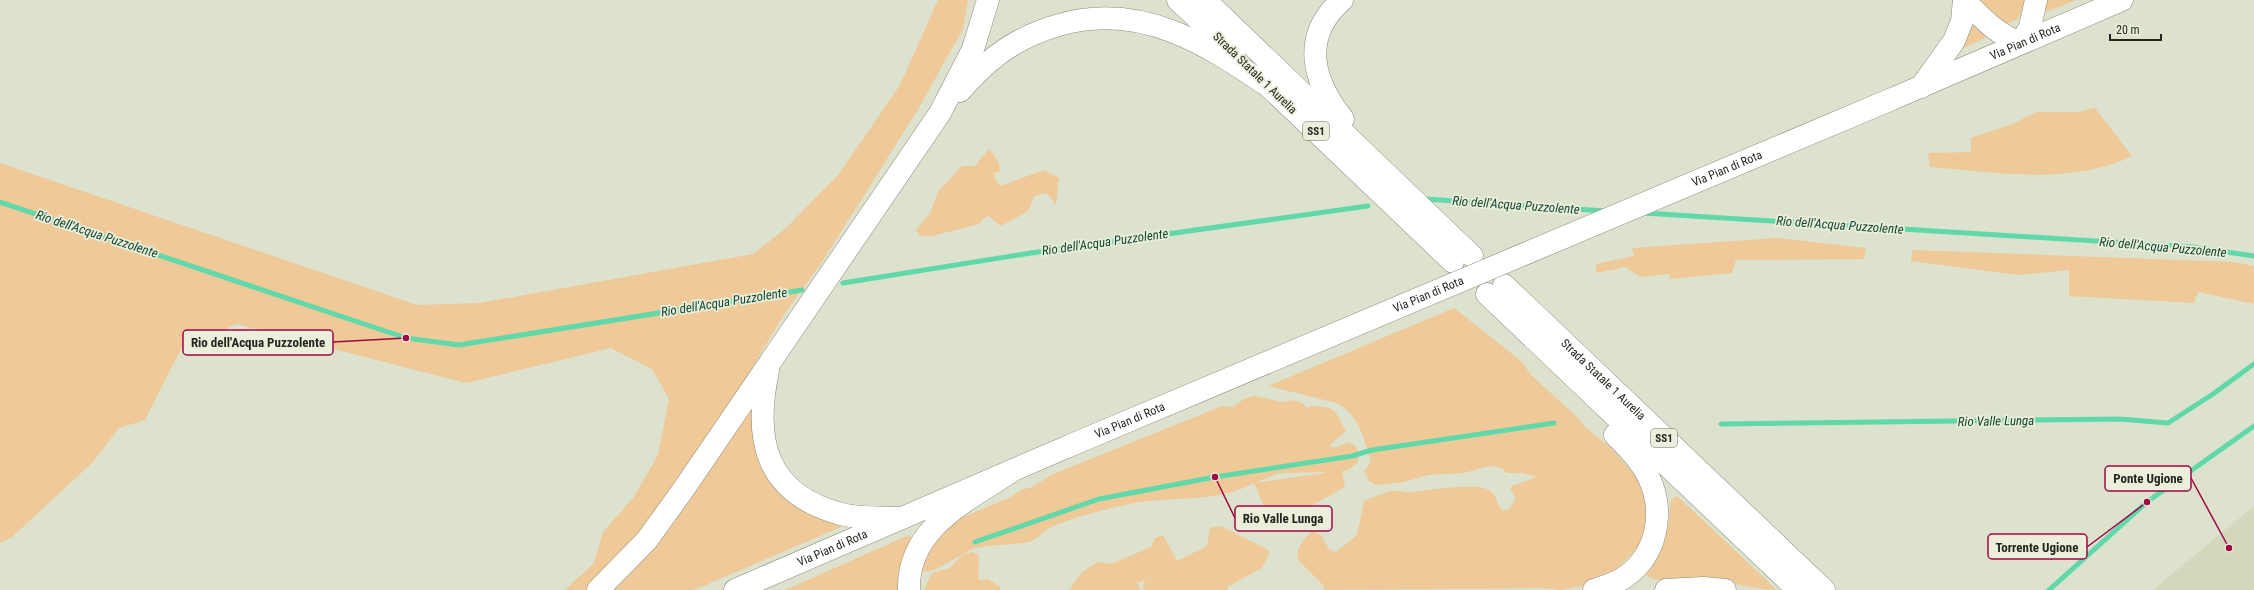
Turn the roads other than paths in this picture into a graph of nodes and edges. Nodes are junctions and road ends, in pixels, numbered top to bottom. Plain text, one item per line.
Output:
1 (988, 0) edge
2 (1178, 0) edge
3 (1205, 0) edge
4 (1342, 0) edge
5 (1964, 0) edge
6 (2036, 0) edge
7 (2122, 0) edge
8 (2021, 44) junction
9 (1921, 87) junction
10 (1271, 88) junction
11 (940, 113) junction
12 (1389, 176) junction
13 (1525, 332) junction
14 (770, 363) junction
15 (1012, 471) junction
16 (902, 518) junction
17 (598, 590) edge
18 (735, 590) edge
19 (909, 590) edge
20 (1594, 590) edge
21 (1666, 590) edge
22 (1725, 590) edge
23 (1798, 590) edge
24 (1824, 590) edge

1 - 11 main road
2 - 10 main road, Strada Statale 1 Aurelia / SS1
3 - 12 main road, Strada Statale 1 Aurelia / SS1
4 - 12 main road
5 - 8 main road
5 - 9 main road
6 - 8 main road
7 - 8 main road, Via Pian di Rota
8 - 9 main road, Via Pian di Rota
9 - 15 main road, Via Pian di Rota, bridge
10 - 11 main road
10 - 12 main road, Strada Statale 1 Aurelia / SS1
11 - 14 main road
13 - 20 main road
13 - 23 main road, Strada Statale 1 Aurelia / SS1
13 - 24 main road, Strada Statale 1 Aurelia / SS1
14 - 16 main road
14 - 17 main road
15 - 16 main road, Via Pian di Rota
15 - 19 main road
16 - 18 main road, Via Pian di Rota
21 - 22 main road

